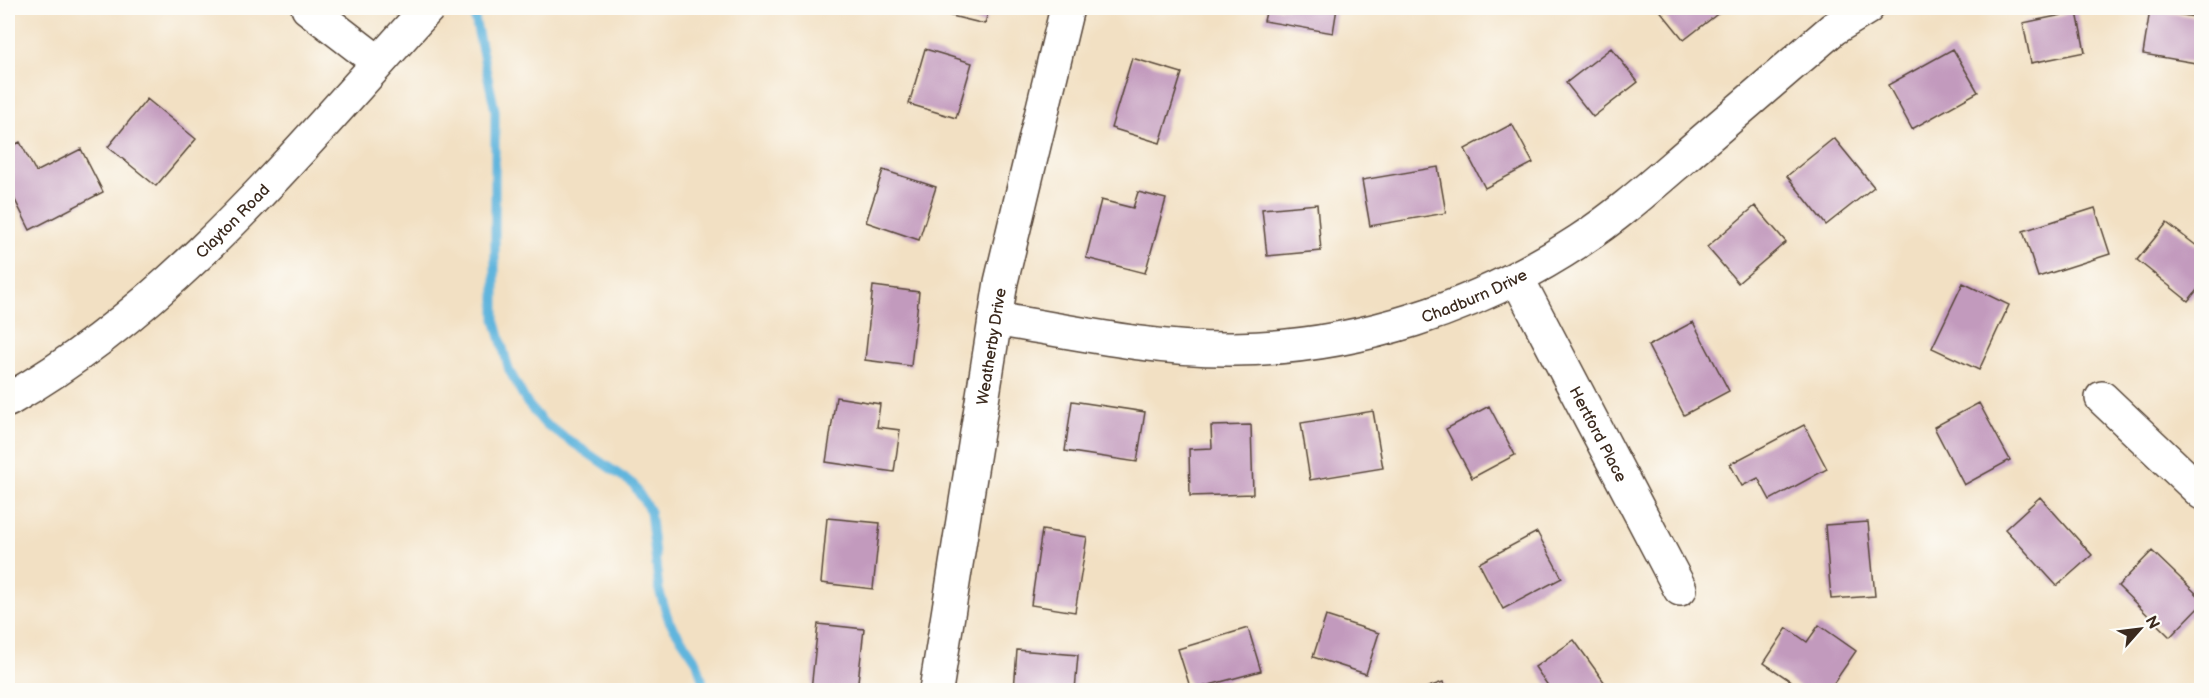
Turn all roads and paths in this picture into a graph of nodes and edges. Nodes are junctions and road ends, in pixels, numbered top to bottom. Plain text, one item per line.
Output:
1 (308, 8) edge
2 (428, 8) edge
3 (1067, 8) edge
4 (1867, 8) edge
5 (378, 62) junction
6 (1517, 278) junction
7 (994, 319) junction
8 (2102, 398) dead end
9 (8, 400) edge
10 (2202, 493) edge
11 (1680, 589) dead end
12 (936, 690) edge

1 - 5 street
2 - 5 street, Clayton Road
3 - 7 street, Weatherby Drive
4 - 6 street, Chadburn Drive
5 - 9 street, Clayton Road
6 - 7 street, Chadburn Drive
6 - 11 street, Hertford Place
7 - 12 street, Weatherby Drive
8 - 10 street

